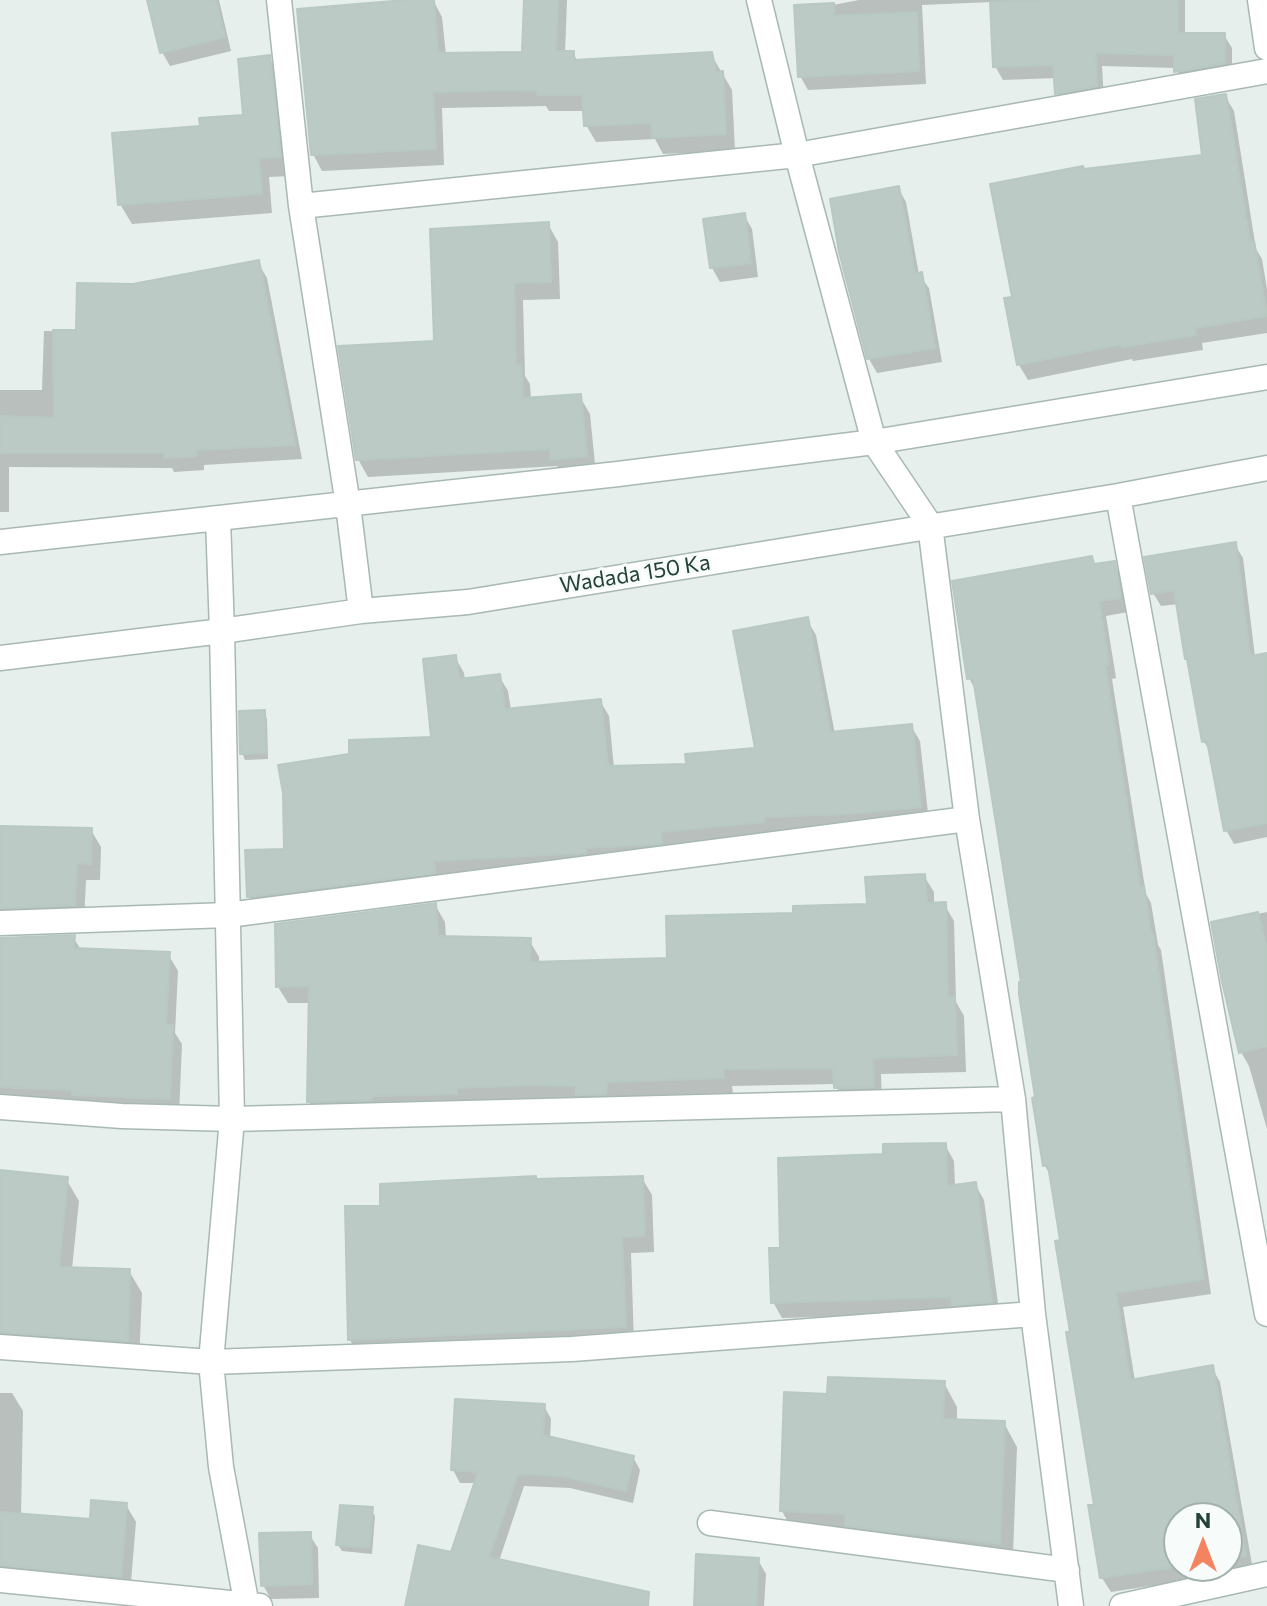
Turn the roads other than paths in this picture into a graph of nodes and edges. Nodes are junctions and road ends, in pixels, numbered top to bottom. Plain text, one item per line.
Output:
1 (279, 0) edge
2 (759, 0) edge
3 (1260, 0) edge
4 (1267, 48) edge
5 (1267, 71) edge
6 (797, 155) junction
7 (301, 206) junction
8 (1267, 377) edge
9 (874, 442) junction
10 (1267, 468) edge
11 (1118, 496) junction
12 (348, 505) junction
13 (218, 519) junction
14 (930, 525) junction
15 (0, 542) edge
16 (361, 611) junction
17 (222, 631) junction
18 (0, 658) edge
19 (967, 819) junction
20 (228, 915) junction
21 (0, 923) edge
22 (1013, 1099) junction
23 (0, 1107) edge
24 (232, 1119) junction
25 (1033, 1314) junction
26 (1267, 1314) edge
27 (0, 1347) edge
28 (211, 1362) junction
29 (710, 1523) dead end
30 (1067, 1570) junction
31 (1267, 1574) edge
32 (0, 1580) edge
33 (247, 1606) edge
34 (260, 1606) edge
35 (1071, 1606) edge
36 (1122, 1606) edge

1 - 7 street
2 - 6 street
3 - 4 street
5 - 6 street
6 - 7 street
6 - 9 street
7 - 12 street
8 - 9 street
9 - 12 street
9 - 14 street
10 - 11 street, Wadada 150 Ka
11 - 14 street, Wadada 150 Ka
11 - 26 street
12 - 13 street
12 - 16 street
13 - 15 street
13 - 17 street
14 - 16 street, Wadada 150 Ka
14 - 19 street
16 - 17 street, Wadada 150 Ka
17 - 18 street, Wadada 150 Ka
17 - 20 street
19 - 20 street
19 - 22 street
20 - 21 street
20 - 24 street
22 - 24 street
22 - 25 street
23 - 24 street
24 - 28 street
25 - 28 street
25 - 30 street
27 - 28 street
28 - 33 street
29 - 30 street
30 - 35 street
31 - 36 street
32 - 33 street
33 - 34 street

